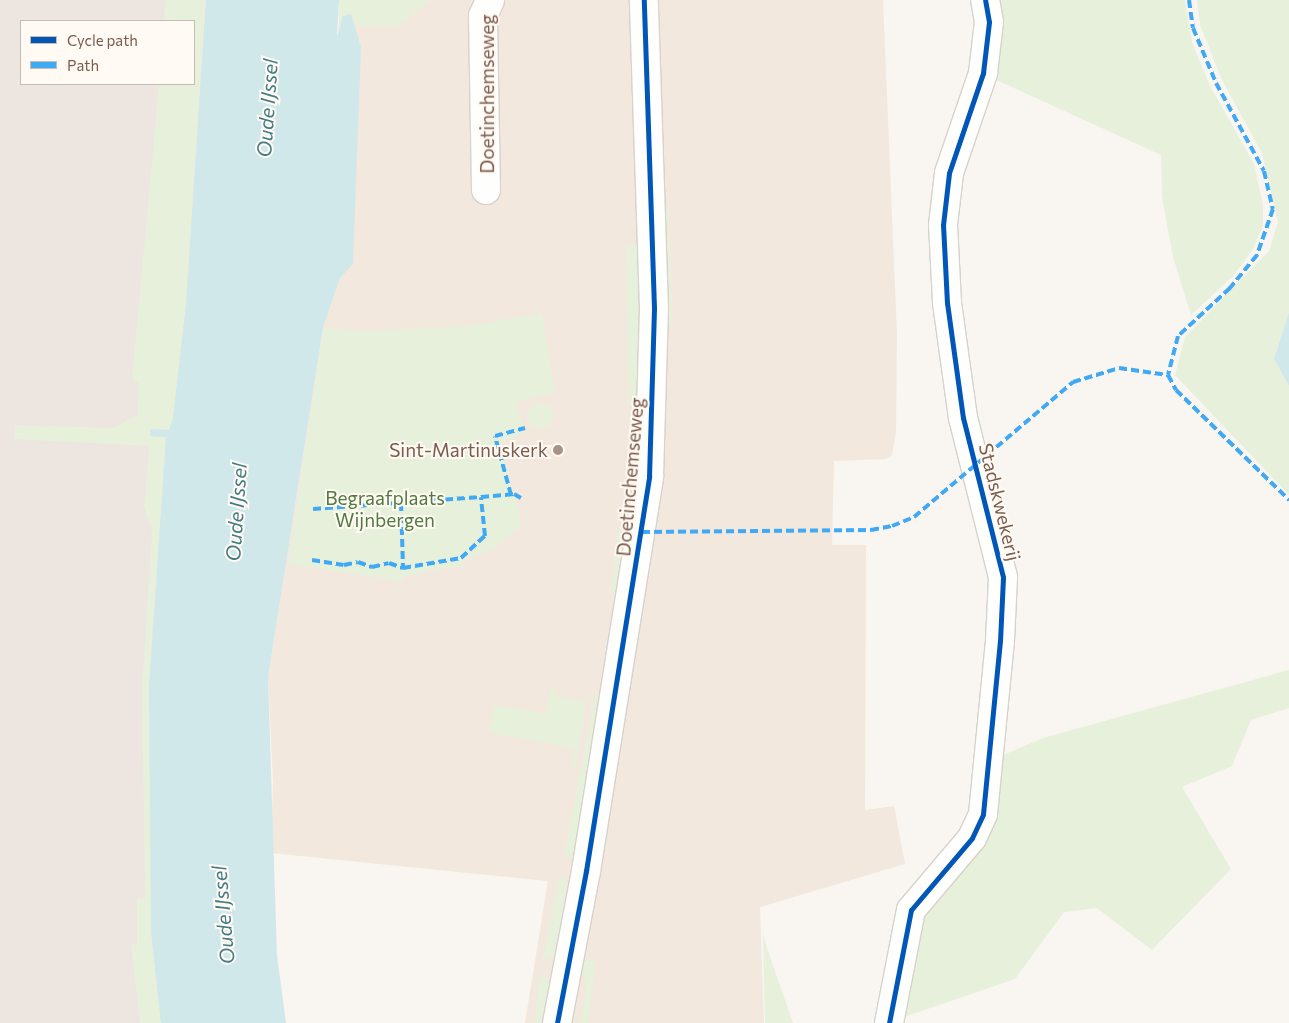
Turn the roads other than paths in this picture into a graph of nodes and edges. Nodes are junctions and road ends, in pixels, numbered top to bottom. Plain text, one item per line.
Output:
1 (490, 0) edge
2 (644, 0) edge
3 (985, 0) edge
4 (486, 190) dead end
5 (557, 1023) edge
6 (889, 1023) edge

1 - 4 street, Doetinchemseweg
2 - 5 street, Doetinchemseweg
3 - 6 street, Stadskwekerij

